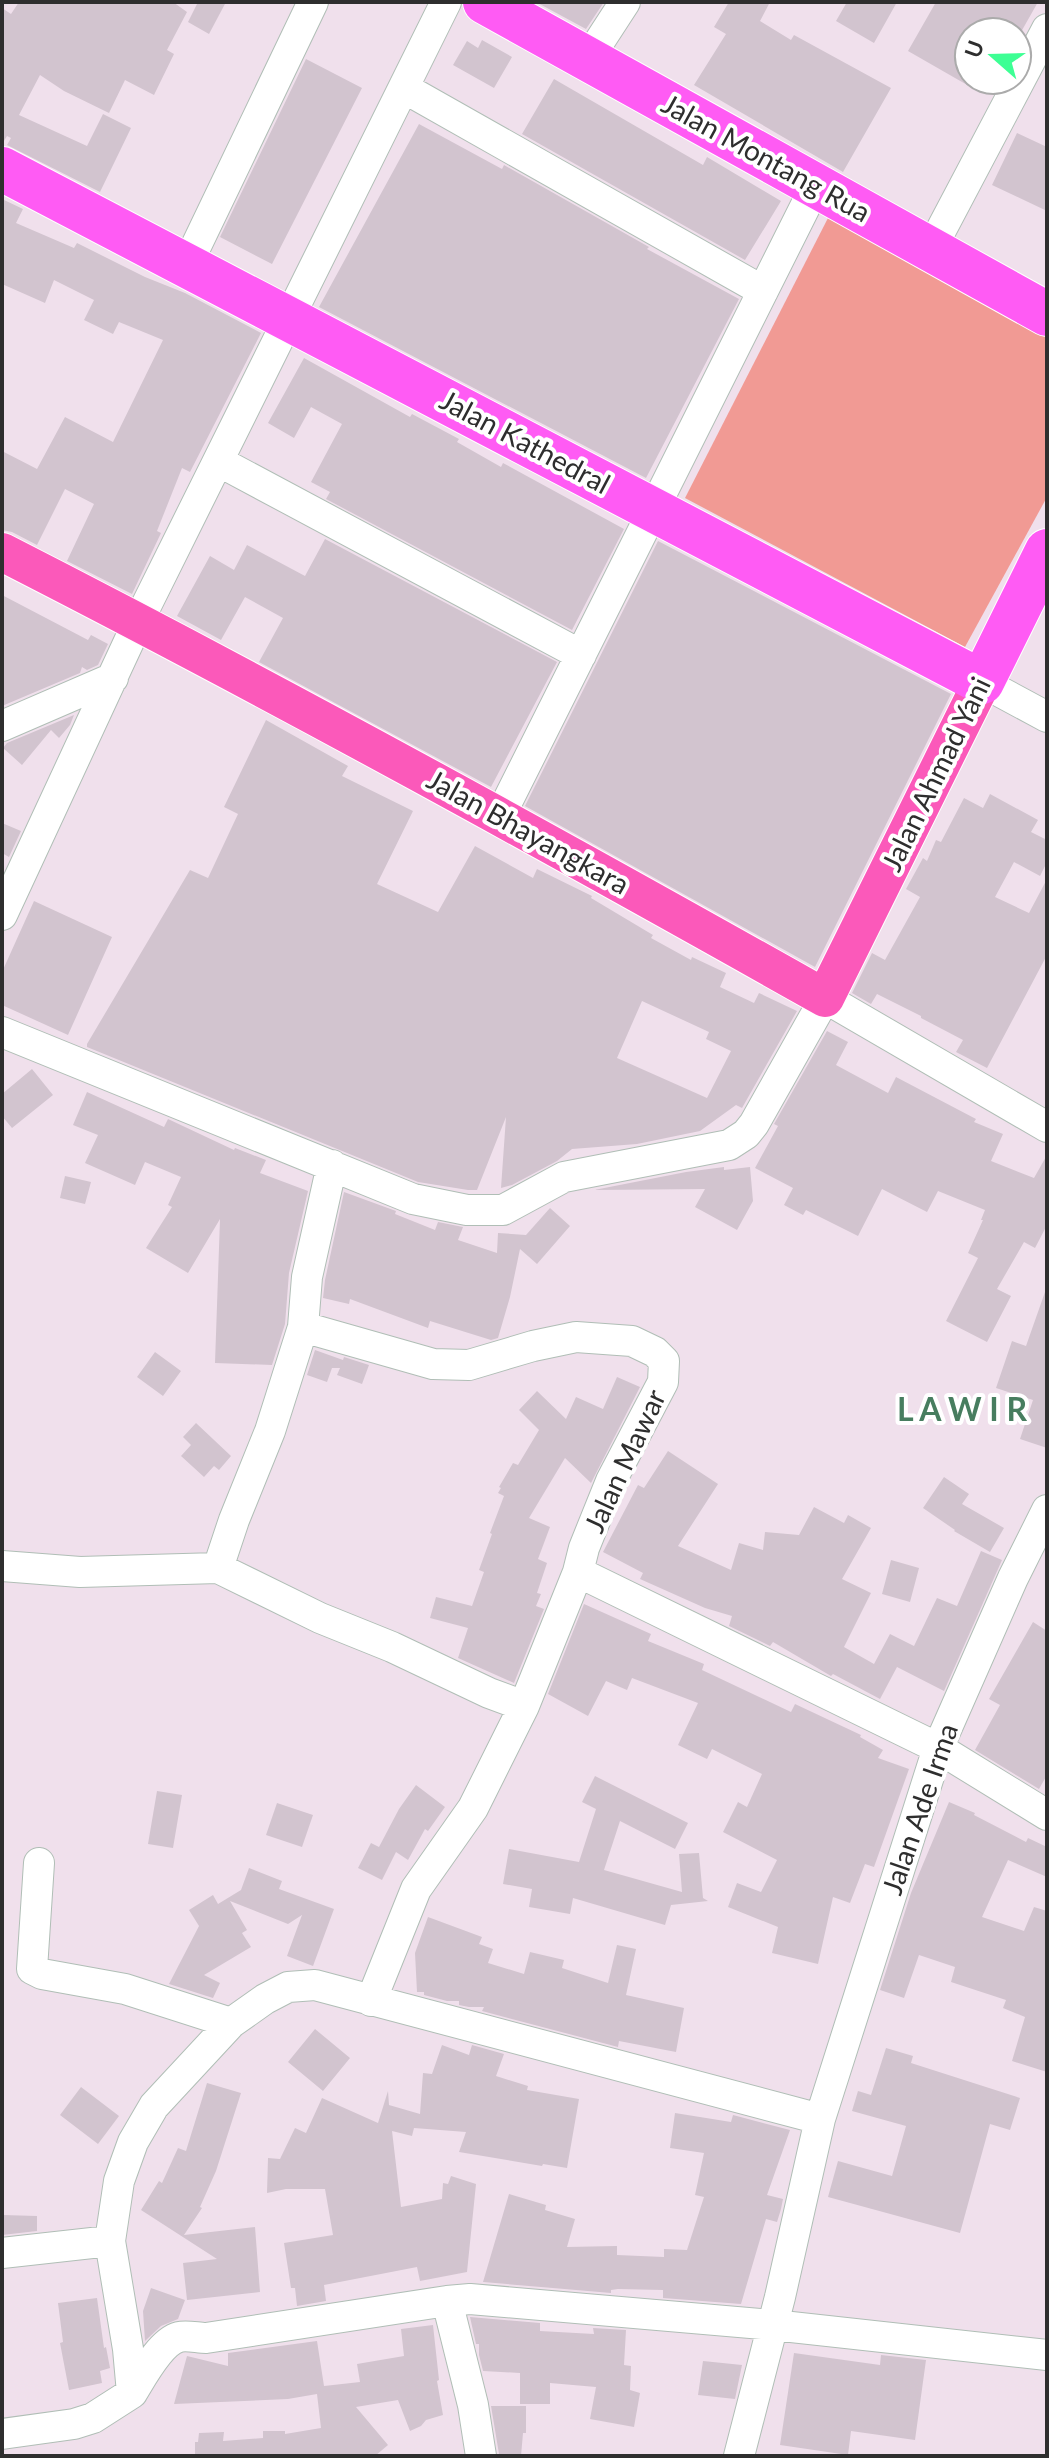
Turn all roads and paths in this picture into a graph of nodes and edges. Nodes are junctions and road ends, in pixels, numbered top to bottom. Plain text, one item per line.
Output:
1 (313, 2) edge
2 (446, 2) edge
3 (485, 2) edge
4 (625, 2) edge
5 (1047, 29) edge
6 (588, 59) junction
7 (404, 88) junction
8 (2, 169) edge
9 (816, 185) junction
10 (931, 249) junction
11 (186, 267) junction
12 (763, 291) junction
13 (1047, 314) edge
14 (289, 318) junction
15 (218, 461) junction
16 (653, 509) junction
17 (1047, 551) edge
18 (2, 552) edge
19 (138, 622) junction
20 (581, 655) junction
21 (113, 678) junction
22 (982, 682) junction
23 (1047, 717) edge
24 (2, 726) edge
25 (500, 816) junction
26 (2, 915) edge
27 (825, 998) junction
28 (2, 1032) edge
29 (1047, 1127) edge
30 (332, 1165) junction
31 (303, 1327) junction
32 (1047, 1510) edge
33 (2, 1566) edge
34 (218, 1568) junction
35 (578, 1572) junction
36 (524, 1706) junction
37 (938, 1748) junction
38 (1047, 1815) edge
39 (39, 1863) dead end
40 (371, 2001) junction
41 (231, 2023) junction
42 (820, 2119) junction
43 (110, 2241) junction
44 (2, 2253) edge
45 (447, 2301) junction
46 (773, 2325) junction
47 (1047, 2355) edge
48 (132, 2393) junction
49 (2, 2434) edge
50 (481, 2456) edge
51 (739, 2456) edge

1 - 11 street
2 - 7 street
3 - 6 highway, Jalan Montang Rua
4 - 6 street
5 - 10 street
6 - 9 highway, Jalan Montang Rua
7 - 12 street
7 - 14 street
8 - 11 highway, Jalan Kathedral
9 - 10 highway, Jalan Montang Rua
9 - 12 street
10 - 13 highway, Jalan Montang Rua
11 - 14 highway, Jalan Kathedral
12 - 16 street
14 - 15 street
14 - 16 highway, Jalan Kathedral
15 - 19 street
15 - 20 street
16 - 20 street
16 - 22 highway, Jalan Kathedral
17 - 22 highway, Jalan Ahmad Yani
18 - 19 main road, Jalan Bhayangkara
19 - 21 street
19 - 25 main road, Jalan Bhayangkara
20 - 25 street
21 - 24 street
21 - 26 street
22 - 23 street, Jalan Kathedral
22 - 27 main road, Jalan Ahmad Yani
25 - 27 main road, Jalan Bhayangkara
27 - 29 street, Jalan Bhayangkara
27 - 30 street
28 - 30 street
30 - 31 street
31 - 34 street
31 - 35 street, Jalan Mawar
32 - 37 street, Jalan Ade Irma
33 - 34 street
34 - 36 street
35 - 36 street
35 - 37 street
36 - 40 street
37 - 38 street
37 - 42 street, Jalan Ade Irma
39 - 41 street
40 - 41 street
40 - 42 street
41 - 43 street
42 - 46 street, Jalan Ade Irma
43 - 44 street
43 - 48 street
45 - 46 street
45 - 48 street
45 - 50 street
46 - 47 street
46 - 51 street, Jalan Ade Irma
48 - 49 street

